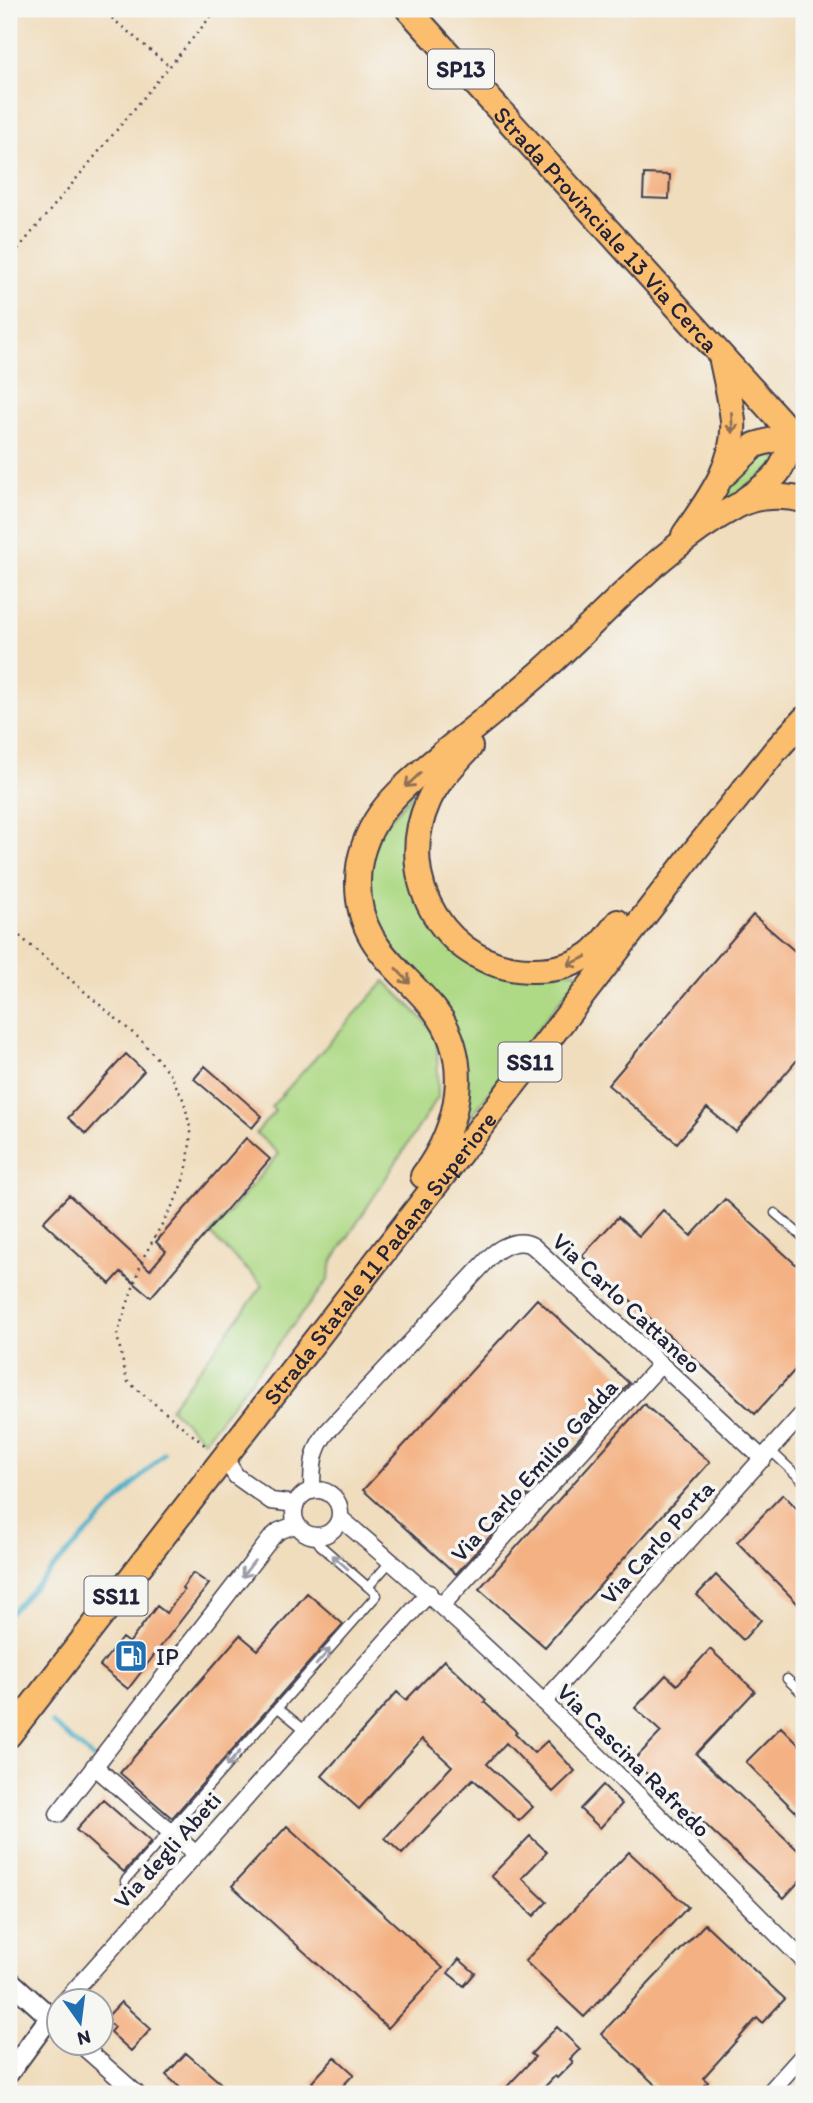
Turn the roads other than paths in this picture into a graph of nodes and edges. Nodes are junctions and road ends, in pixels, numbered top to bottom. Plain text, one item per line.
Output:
1 (408, 9) edge
2 (721, 355) junction
3 (799, 441) edge
4 (717, 486) junction
5 (804, 500) edge
6 (737, 506) junction
7 (678, 544) junction
8 (540, 673) junction
9 (804, 719) edge
10 (697, 848) junction
11 (775, 1213) dead end
12 (804, 1238) edge
13 (364, 1276) junction
14 (660, 1365) junction
15 (804, 1412) edge
16 (766, 1454) junction
17 (224, 1457) junction
18 (804, 1482) edge
19 (312, 1491) junction
20 (296, 1504) junction
21 (340, 1518) junction
22 (297, 1524) junction
23 (314, 1536) junction
24 (391, 1561) junction
25 (368, 1587) junction
26 (429, 1593) junction
27 (442, 1605) junction
28 (787, 1679) dead end
29 (804, 1696) edge
30 (544, 1702) junction
31 (278, 1708) junction
32 (306, 1731) junction
33 (9, 1735) edge
34 (94, 1766) junction
35 (58, 1814) dead end
36 (169, 1831) junction
37 (196, 1854) junction
38 (125, 1881) dead end
39 (804, 1961) edge
40 (9, 1980) edge
41 (76, 1988) edge
42 (46, 2008) edge
43 (46, 2028) edge
44 (804, 2054) edge
45 (97, 2058) edge
46 (9, 2073) edge
47 (137, 2094) edge
48 (768, 2094) edge

1 - 2 main road, Strada Provinciale 13 Via Cerca / SP13
2 - 3 main road, Strada Provinciale 13 Via Cerca / SP13
2 -> 4 main road
3 - 4 main road
3 - 6 main road
4 - 7 main road
5 - 6 main road
6 - 7 main road
7 - 8 main road
10 -> 8 main road
8 -> 13 main road
9 - 10 main road, Strada Statale 11 Padana Superiore / SS11
10 - 13 main road, Strada Statale 11 Padana Superiore / SS11
11 - 12 lane
13 - 17 main road, Strada Statale 11 Padana Superiore / SS11
14 - 16 street, Via Carlo Cattaneo
14 - 19 street, Via Carlo Cattaneo
14 - 27 street, Via Carlo Emilio Gadda
15 - 16 street, Via Carlo Porta
16 - 18 lane
16 - 30 street, Via Carlo Porta
17 - 20 street
17 - 33 main road, Strada Statale 11 Padana Superiore / SS11
19 - 20 street
19 - 21 street
20 - 22 street
21 - 23 street
21 - 24 street, Via Cascina Rafredo
22 - 23 street
22 -> 34 street
25 -> 23 lane
24 - 25 lane, Via degli Abeti
24 - 26 street, Via Cascina Rafredo
31 -> 25 lane, Via degli Abeti
26 - 27 street, Via Cascina Rafredo
26 - 32 street, Via degli Abeti
27 - 30 street, Via Cascina Rafredo
28 - 29 lane
30 - 39 street, Via Cascina Rafredo
31 - 32 lane
31 -> 36 lane, Via degli Abeti
32 - 37 street, Via degli Abeti
34 - 35 street
34 - 36 street
36 - 37 street
36 - 38 lane, Via degli Abeti
37 - 41 street, Via degli Abeti
40 - 42 street
43 - 46 street
44 - 48 street
45 - 47 street

